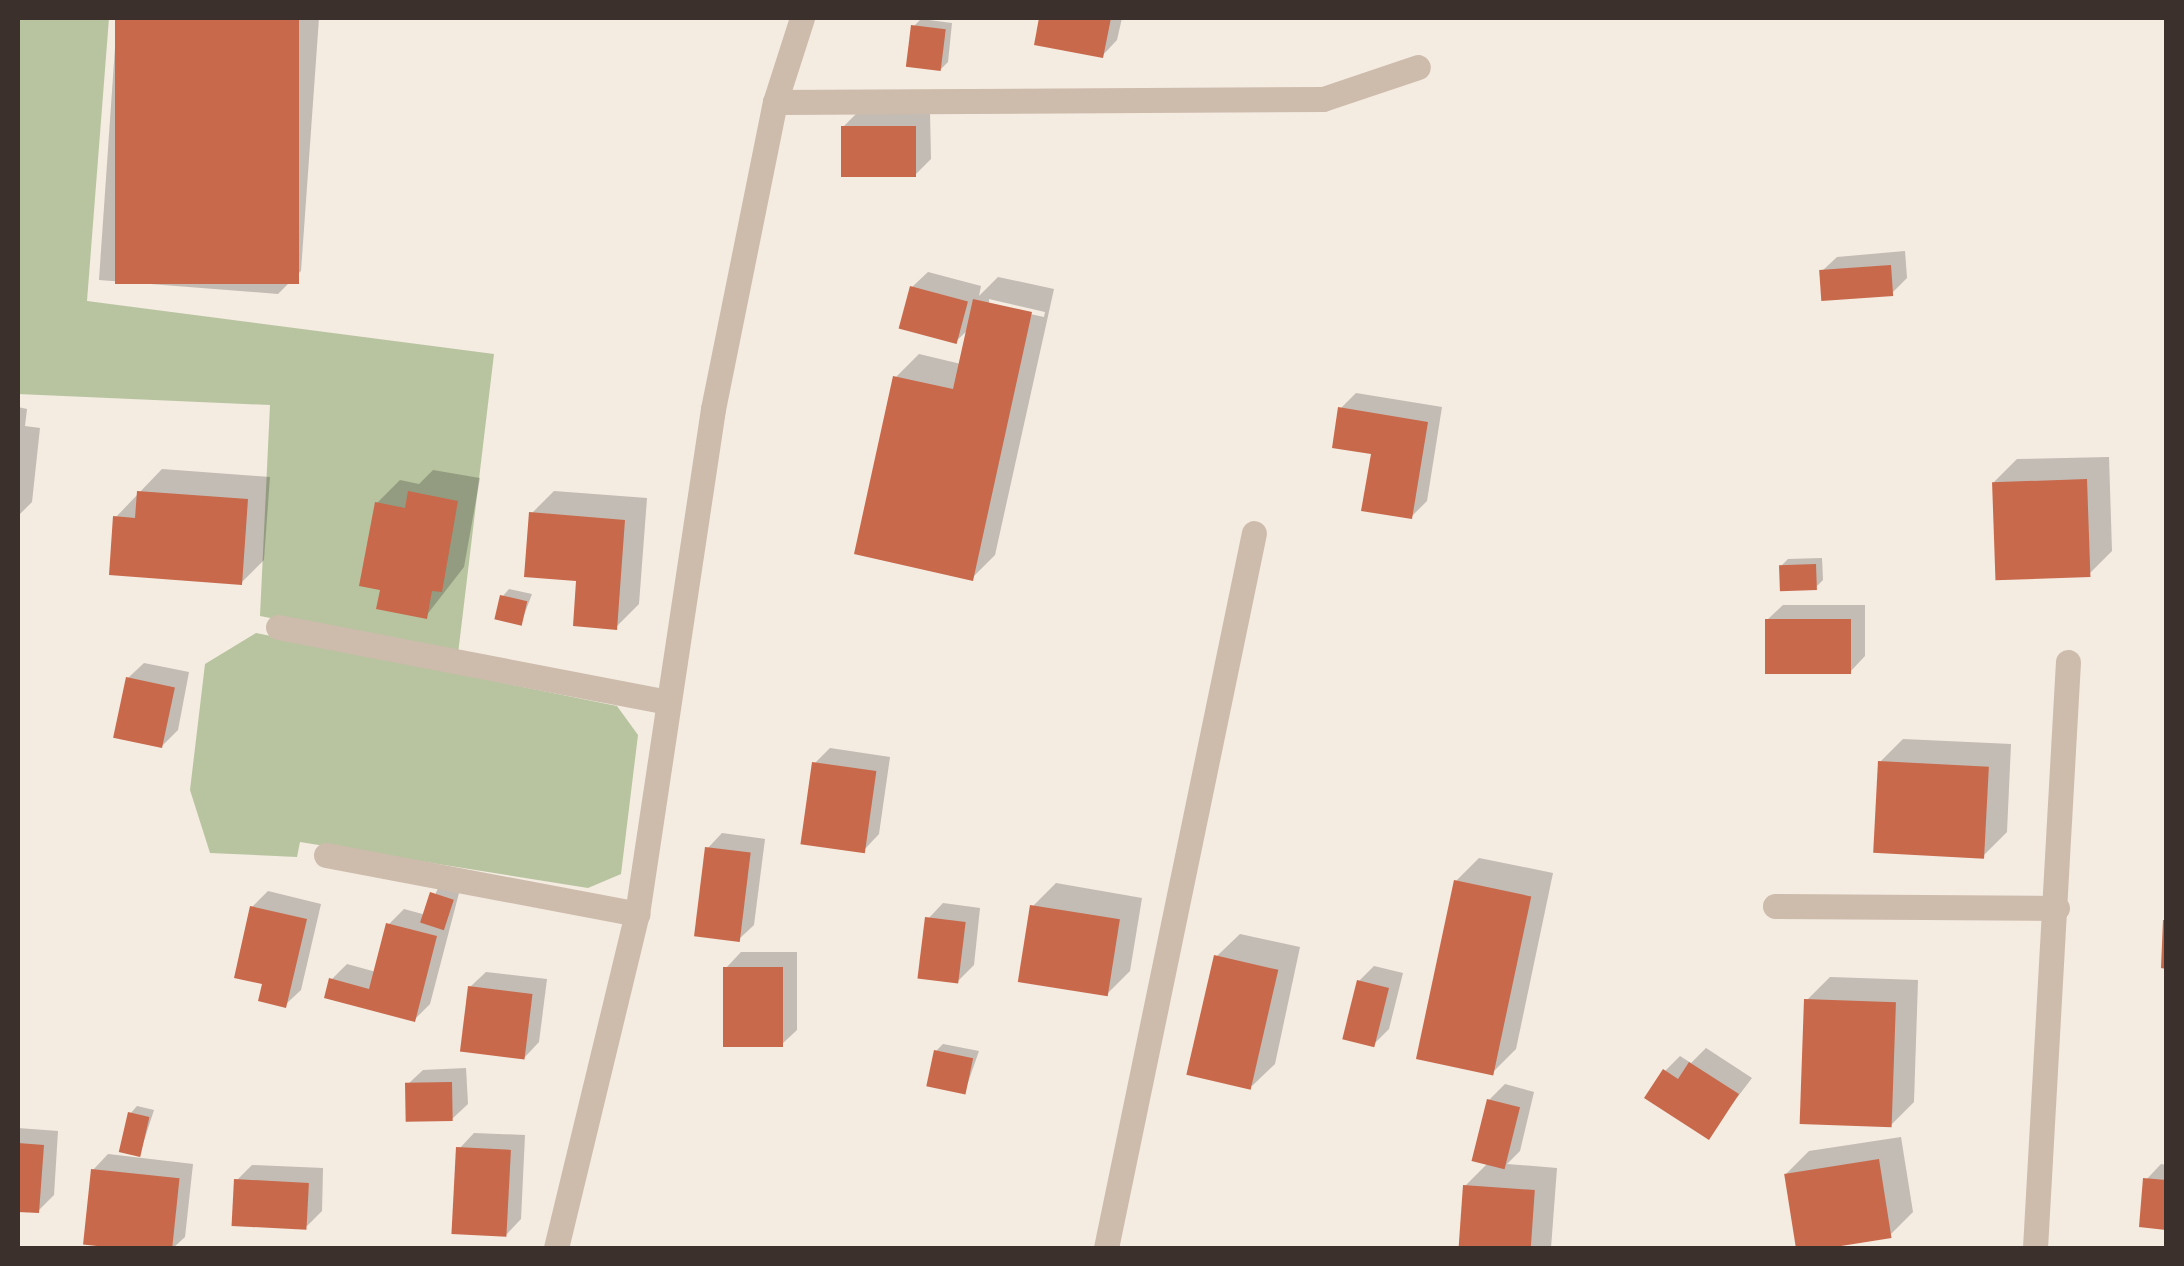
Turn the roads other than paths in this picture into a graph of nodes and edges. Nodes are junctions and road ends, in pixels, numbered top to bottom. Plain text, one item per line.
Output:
1 (802, 18) edge
2 (1418, 67) dead end
3 (775, 102) junction
4 (1254, 533) dead end
5 (278, 627) dead end
6 (2068, 662) dead end
7 (664, 701) junction
8 (326, 855) dead end
9 (1775, 906) dead end
10 (2057, 908) junction
11 (637, 914) junction
12 (556, 1248) edge
13 (1106, 1248) edge
14 (2034, 1248) edge

1 - 3 street
2 - 3 street
3 - 7 street
4 - 13 street
5 - 7 street
6 - 10 street
7 - 11 street
8 - 11 street
9 - 10 street
10 - 14 street
11 - 12 street

